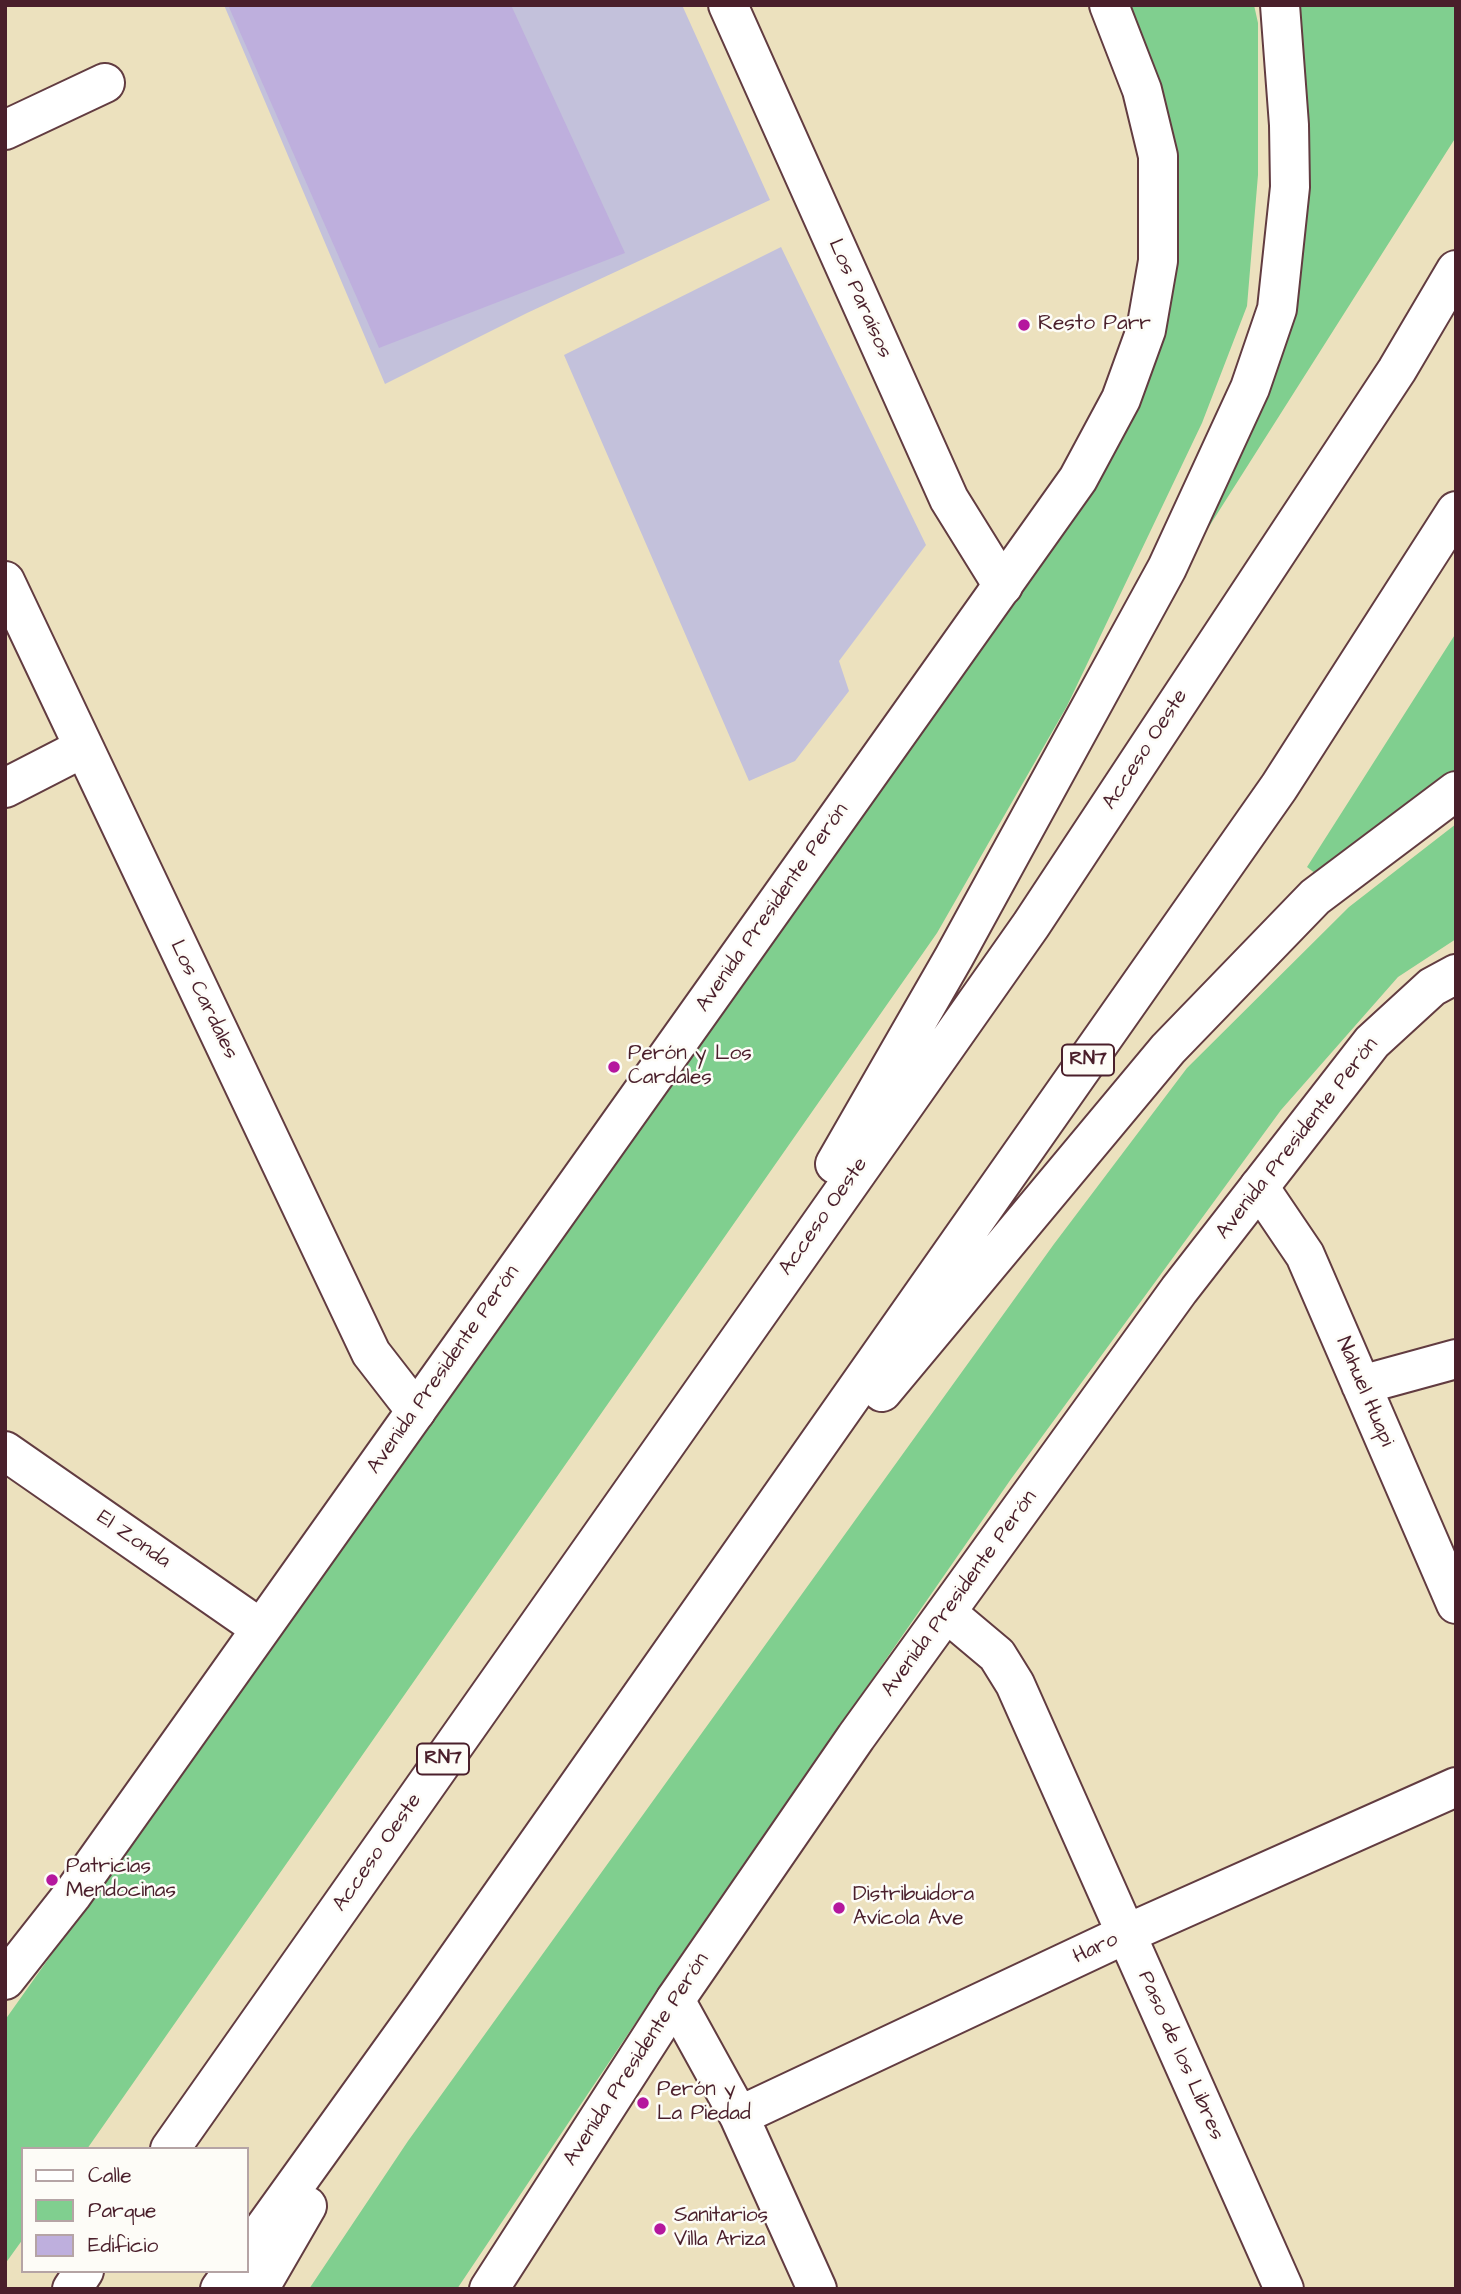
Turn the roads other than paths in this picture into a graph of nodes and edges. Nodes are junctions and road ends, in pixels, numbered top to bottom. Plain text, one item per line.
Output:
1 (729, 5) edge
2 (1109, 5) edge
3 (1279, 5) edge
4 (105, 83) dead end
5 (5, 130) edge
6 (1456, 270) edge
7 (1456, 511) edge
8 (5, 581) edge
9 (1003, 586) junction
10 (83, 748) junction
11 (5, 788) edge
12 (1456, 791) edge
13 (1456, 974) edge
14 (1259, 1186) junction
15 (1456, 1359) edge
16 (717, 1369) junction
17 (1362, 1385) junction
18 (416, 1411) junction
19 (5, 1451) edge
20 (708, 1601) junction
21 (1456, 1604) edge
22 (947, 1613) junction
23 (260, 1628) junction
24 (1456, 1787) edge
25 (1126, 1934) junction
26 (6, 1977) edge
27 (675, 2000) junction
28 (423, 2007) junction
29 (739, 2116) junction
30 (171, 2147) edge
31 (248, 2251) edge
32 (83, 2273) edge
33 (232, 2273) edge
34 (72, 2289) edge
35 (220, 2289) edge
36 (259, 2289) edge
37 (489, 2289) edge
38 (817, 2289) edge
39 (1284, 2289) edge

1 - 9 main road, Los Paraísos
2 - 9 main road, Avenida Presidente Perón
3 - 16 main road
4 - 5 main road
6 - 16 main road, Acceso Oeste / RN7
7 - 20 main road, RN7
8 - 10 main road, Los Cardales
9 - 18 main road, Avenida Presidente Perón
10 - 11 main road
10 - 18 main road, Los Cardales
12 - 20 main road
13 - 14 main road, Avenida Presidente Perón
14 - 17 main road, Nahuel Huapi
14 - 22 main road, Avenida Presidente Perón
15 - 17 main road
16 - 30 main road, Acceso Oeste / RN7
17 - 21 main road, Nahuel Huapi
18 - 23 main road, Avenida Presidente Perón
19 - 23 main road, El Zonda
20 - 28 main road, RN7
22 - 25 main road, Paso de los Libres
22 - 27 main road, Avenida Presidente Perón
23 - 26 main road, Avenida Presidente Perón
24 - 25 main road, Haro
25 - 29 main road, Haro
25 - 39 main road, Paso de los Libres
27 - 29 main road
27 - 37 main road, Avenida Presidente Perón
28 - 31 main road, RN7
28 - 36 main road
29 - 38 main road
32 - 34 main road
33 - 35 main road

